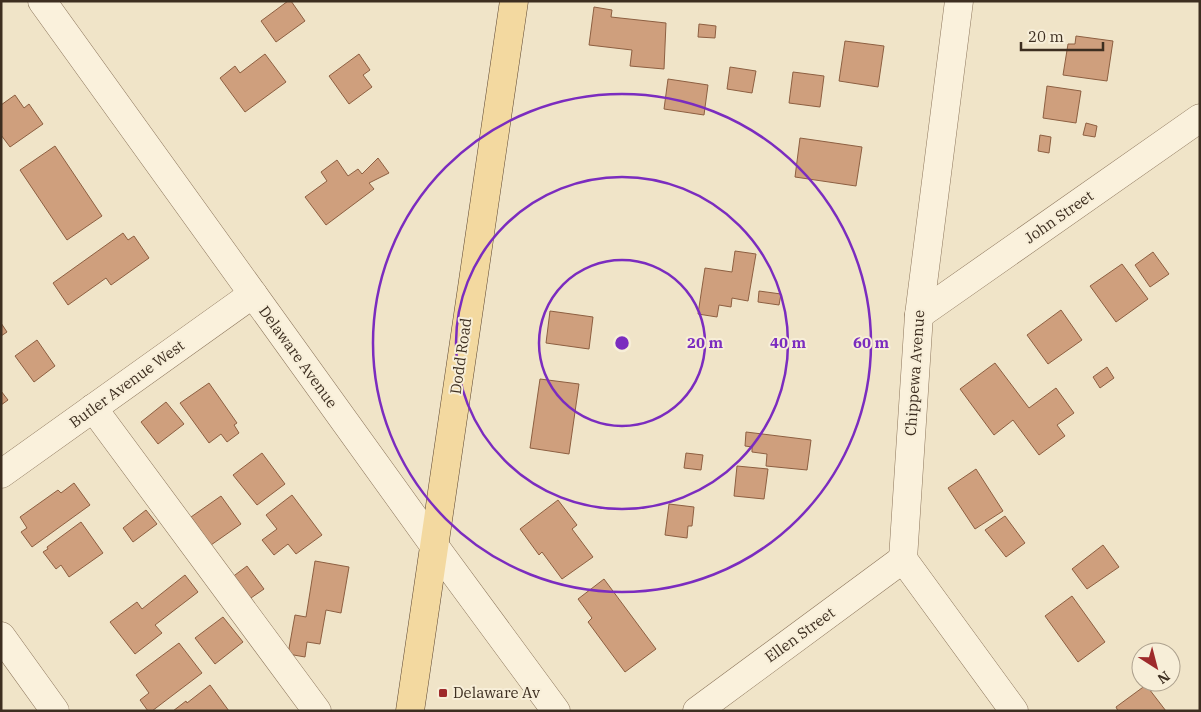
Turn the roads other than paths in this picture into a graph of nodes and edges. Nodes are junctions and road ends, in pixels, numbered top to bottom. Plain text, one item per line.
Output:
1 (42, 1) edge
2 (514, 1) edge
3 (959, 1) edge
4 (1200, 118) edge
5 (253, 294) junction
6 (919, 315) junction
7 (93, 408) junction
8 (1, 474) edge
9 (433, 544) junction
10 (903, 559) junction
11 (1, 636) edge
12 (55, 711) edge
13 (317, 711) edge
14 (410, 711) edge
15 (556, 711) edge
16 (697, 711) edge
17 (1014, 711) edge

1 - 5 street, Delaware Avenue
2 - 9 main road, Dodd Road
3 - 6 street, Chippewa Avenue
4 - 6 street, John Street
5 - 7 street, Butler Avenue West
5 - 9 street, Delaware Avenue
6 - 10 street, Chippewa Avenue
7 - 8 street, Butler Avenue West
7 - 13 street
9 - 14 main road, Dodd Road
9 - 15 street, Delaware Avenue
10 - 16 street, Ellen Street
10 - 17 street
11 - 12 street

